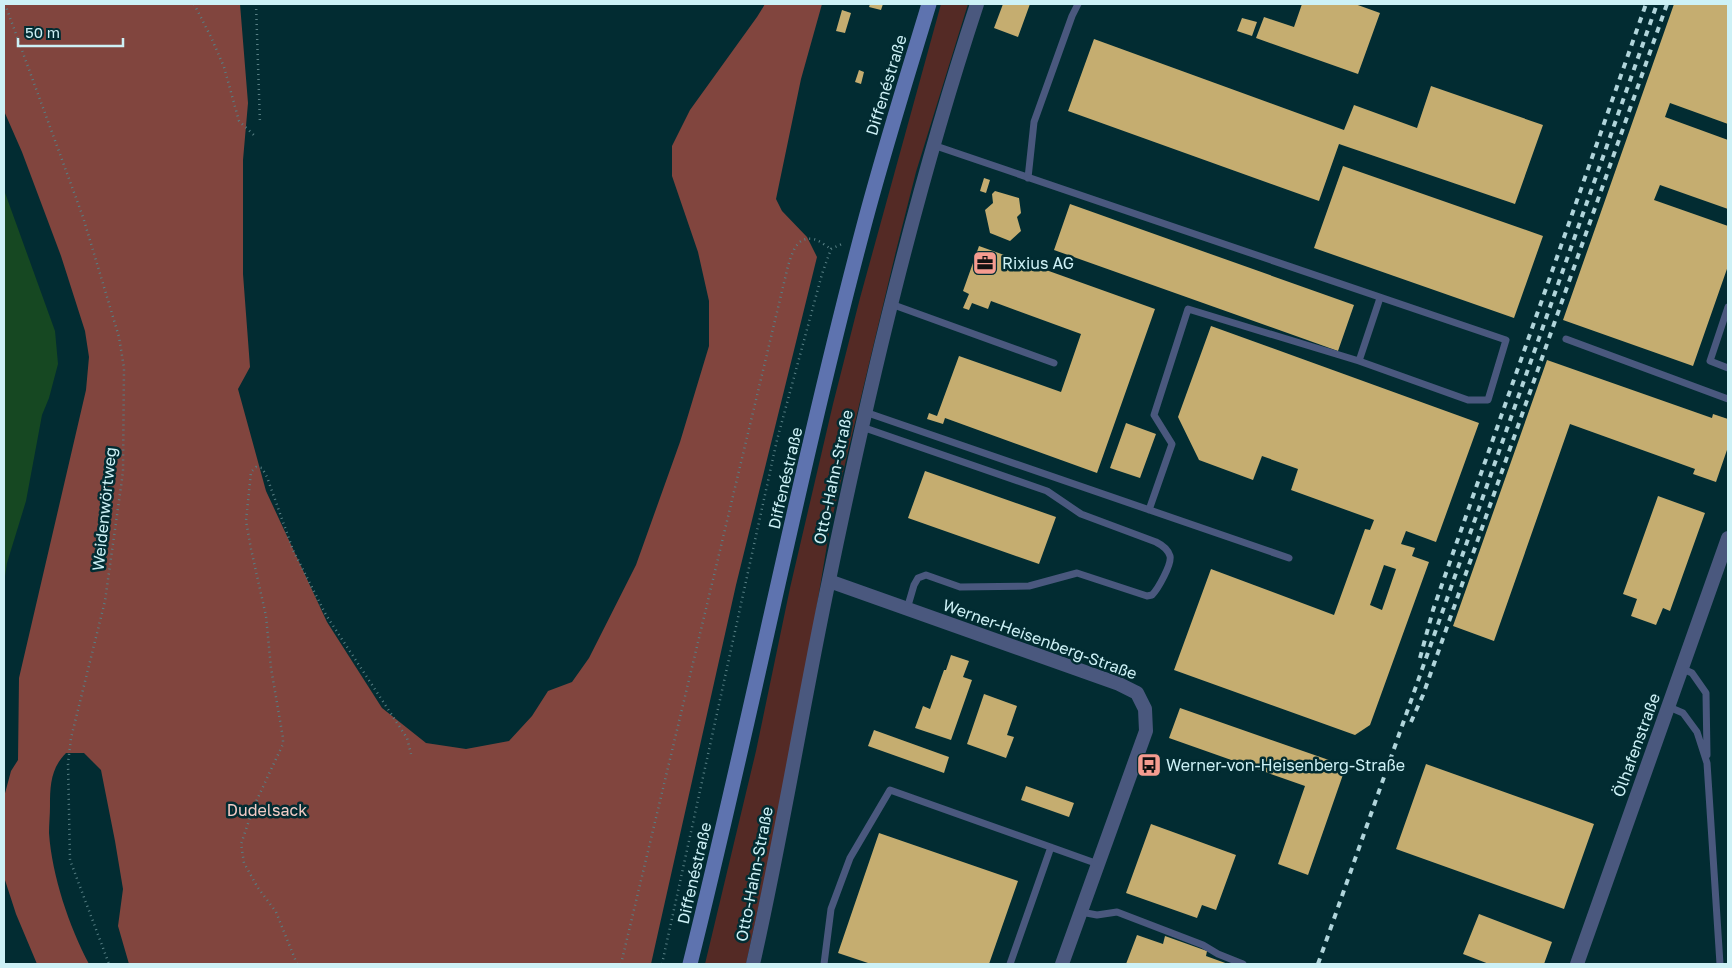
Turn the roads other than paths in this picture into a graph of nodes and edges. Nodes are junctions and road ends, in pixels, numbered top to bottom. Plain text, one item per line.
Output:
1 (929, 4) edge
2 (977, 4) edge
3 (1078, 4) edge
4 (933, 146) junction
5 (1028, 178) junction
6 (1380, 298) junction
7 (891, 304) junction
8 (1728, 308) edge
9 (1566, 339) dead end
10 (1359, 361) junction
11 (1054, 363) dead end
12 (1728, 368) edge
13 (1728, 399) edge
14 (865, 412) junction
15 (862, 427) junction
16 (1149, 510) junction
17 (1728, 538) edge
18 (1289, 558) dead end
19 (828, 581) junction
20 (907, 609) junction
21 (1682, 669) junction
22 (1669, 707) junction
23 (1707, 763) junction
24 (1051, 847) junction
25 (1098, 864) junction
26 (1081, 912) junction
27 (690, 964) edge
28 (754, 964) edge
29 (824, 964) edge
30 (1010, 964) edge
31 (1062, 964) edge
32 (1242, 964) edge
33 (1576, 964) edge
34 (1720, 964) edge

1 - 27 main road, Diffenéstraße
2 - 4 street, Otto-Hahn-Straße
3 - 5 lane
4 - 5 lane
4 - 7 street, Otto-Hahn-Straße
5 - 6 lane
6 - 10 lane
6 - 10 lane
7 - 11 lane
7 - 14 street, Otto-Hahn-Straße
8 - 12 lane
9 - 13 lane
10 - 16 lane
14 - 15 street, Otto-Hahn-Straße
14 - 16 lane
15 - 19 street, Otto-Hahn-Straße
15 - 20 lane
16 - 18 lane
17 - 21 street, Ölhafenstraße
19 - 20 street, Werner-Heisenberg-Straße
19 - 28 street, Otto-Hahn-Straße
20 - 25 street, Werner-Heisenberg-Straße
21 - 22 street, Ölhafenstraße
21 - 23 lane
22 - 23 lane
22 - 33 street, Ölhafenstraße
23 - 34 lane
24 - 25 lane
24 - 29 lane
24 - 30 lane
25 - 26 street, Werner-Heisenberg-Straße
26 - 31 street, Werner-Heisenberg-Straße
26 - 32 lane

